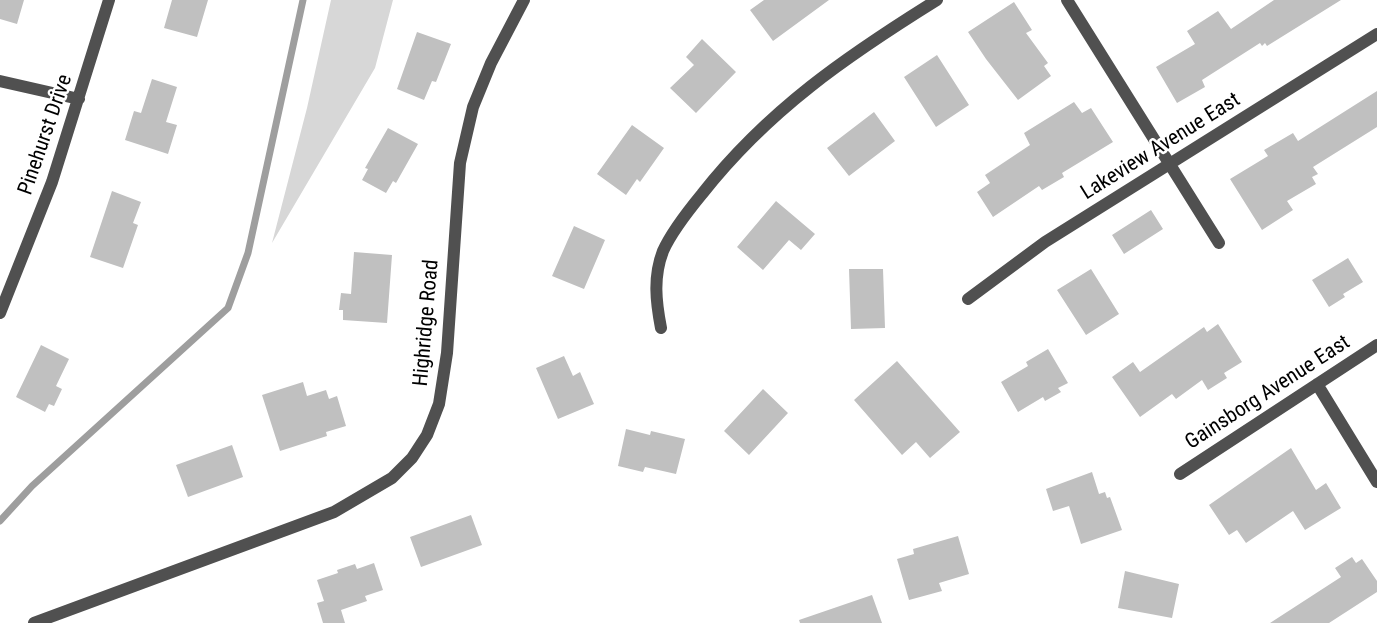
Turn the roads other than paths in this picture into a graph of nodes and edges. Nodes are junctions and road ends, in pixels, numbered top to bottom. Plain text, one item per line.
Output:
1 (109, 0) edge
2 (524, 0) edge
3 (937, 0) edge
4 (1066, 0) edge
5 (1377, 34) edge
6 (0, 81) edge
7 (79, 99) junction
8 (1171, 165) junction
9 (1219, 243) dead end
10 (968, 299) dead end
11 (0, 313) edge
12 (661, 328) dead end
13 (1377, 345) edge
14 (1317, 384) junction
15 (1180, 474) dead end
16 (1377, 482) edge
17 (34, 623) edge

1 - 7 street, Pinehurst Drive
2 - 17 street, Highridge Road
3 - 12 street
4 - 8 street
5 - 8 street, Lakeview Avenue East
6 - 7 street
7 - 11 street, Pinehurst Drive
8 - 9 street
8 - 10 street, Lakeview Avenue East
13 - 14 street, Gainsborg Avenue East
14 - 15 street, Gainsborg Avenue East
14 - 16 street

